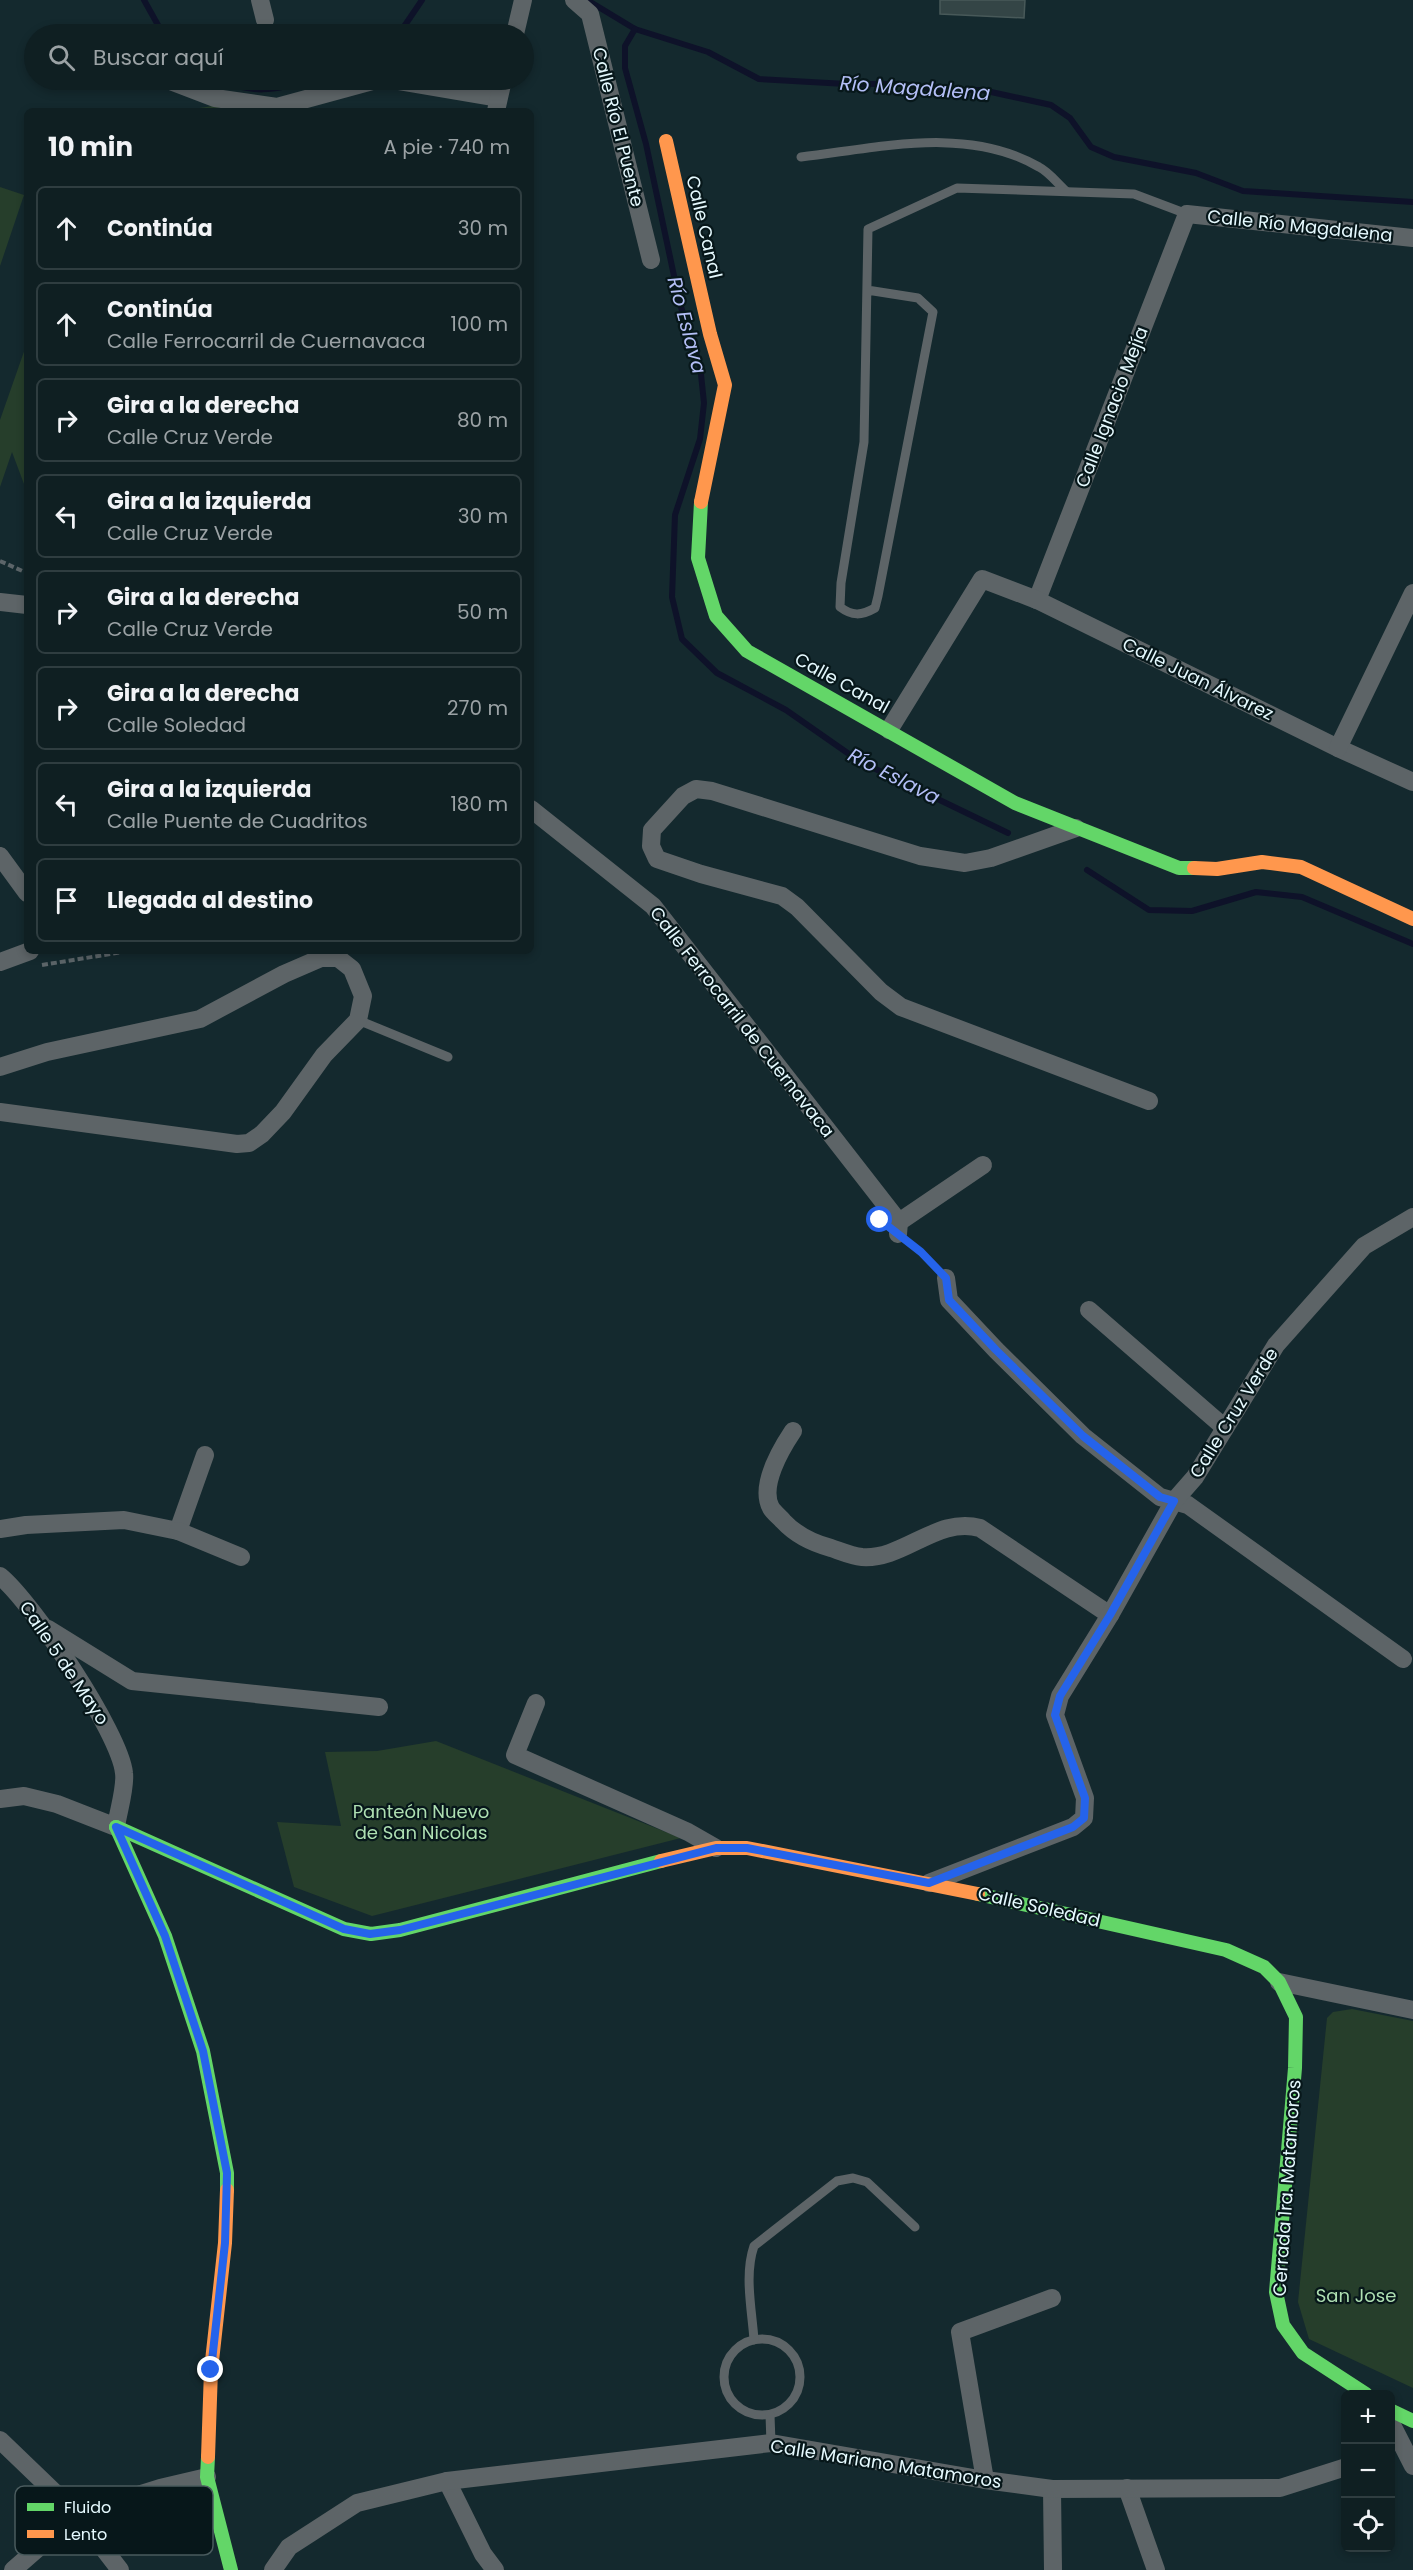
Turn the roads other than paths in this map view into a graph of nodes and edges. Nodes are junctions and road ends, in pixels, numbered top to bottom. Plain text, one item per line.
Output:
1 (260, 0) edge
2 (524, 0) edge
3 (574, 0) edge
4 (265, 20) dead end
5 (518, 24) edge
6 (194, 90) edge
7 (339, 90) edge
8 (434, 90) edge
9 (501, 90) edge
10 (497, 105) edge
11 (666, 141) dead end
12 (801, 157) dead end
13 (1066, 191) junction
14 (1187, 214) junction
15 (1413, 238) edge
16 (651, 260) dead end
17 (867, 290) junction
18 (1413, 592) edge
19 (1036, 600) junction
20 (0, 602) edge
21 (24, 605) edge
22 (889, 730) junction
23 (1338, 748) junction
24 (1413, 782) edge
25 (534, 811) edge
26 (1076, 828) junction
27 (0, 856) edge
28 (24, 889) edge
29 (1413, 919) edge
30 (35, 958) edge
31 (0, 962) edge
32 (358, 1020) junction
33 (448, 1057) dead end
34 (0, 1067) edge
35 (1149, 1101) dead end
36 (0, 1112) edge
37 (983, 1165) dead end
38 (1413, 1217) edge
39 (946, 1278) road end
40 (1089, 1310) dead end
41 (1225, 1428) junction
42 (792, 1431) dead end
43 (205, 1455) dead end
44 (1174, 1501) junction
45 (0, 1529) edge
46 (178, 1531) junction
47 (241, 1557) dead end
48 (0, 1576) edge
49 (1110, 1615) junction
50 (44, 1626) junction
51 (1403, 1659) dead end
52 (536, 1703) dead end
53 (379, 1707) dead end
54 (0, 1799) edge
55 (116, 1827) junction
56 (716, 1848) junction
57 (929, 1883) junction
58 (1279, 1982) junction
59 (1413, 2010) edge
60 (915, 2227) dead end
61 (1052, 2298) dead end
62 (754, 2340) junction
63 (1359, 2390) edge
64 (1395, 2412) edge
65 (770, 2415) junction
66 (1413, 2421) edge
67 (0, 2440) edge
68 (771, 2443) junction
69 (1398, 2451) edge
70 (1413, 2466) edge
71 (1341, 2469) edge
72 (207, 2477) junction
73 (985, 2480) junction
74 (447, 2481) junction
75 (48, 2486) edge
76 (169, 2486) edge
77 (209, 2486) edge
78 (1127, 2488) junction
79 (1052, 2489) junction
80 (213, 2500) edge
81 (30, 2555) edge
82 (108, 2555) edge
83 (13, 2570) edge
84 (120, 2570) edge
85 (231, 2570) edge
86 (273, 2570) edge
87 (495, 2570) edge
88 (1053, 2570) edge
89 (1156, 2570) edge

1 - 4 street
2 - 5 street
3 - 16 street, Calle Río El Puente
6 - 7 street
8 - 10 street
9 - 10 street
11 - 22 street, Calle Canal
12 - 13 lane
13 - 14 lane
13 - 17 lane
14 - 15 street, Calle Río Magdalena
14 - 19 street, Calle Ignacio Mejía
17 - 17 lane
18 - 23 street
19 - 22 street, Calle Juan Álvarez
19 - 23 street, Calle Juan Álvarez
20 - 21 street
22 - 26 street, Calle Canal
23 - 24 street, Calle Juan Álvarez
25 - 37 street, Calle Ferrocarril de Cuernavaca
26 - 29 street, Calle Canal
26 - 35 street
27 - 28 street
30 - 31 street
32 - 33 lane
32 - 34 street
32 - 36 street
38 - 41 street, Calle Cruz Verde
39 - 44 street
40 - 41 street
41 - 44 street, Calle Cruz Verde
42 - 49 street
43 - 46 street
44 - 49 street, Calle Cruz Verde
44 - 51 street
45 - 46 street
46 - 47 street
48 - 50 street, Calle 5 de Mayo
49 - 57 street, Calle Cruz Verde
50 - 53 street
50 - 55 street, Calle 5 de Mayo
52 - 56 street
54 - 55 street, Calle Soledad
55 - 56 street, Calle Soledad
55 - 72 street
56 - 57 street, Calle Soledad
57 - 58 street, Calle Soledad
58 - 59 street
58 - 63 street, Cerrada 1ra. Matamoros
60 - 62 lane
61 - 73 street
62 - 65 lane
62 - 65 lane
64 - 66 street
65 - 68 lane
67 - 75 street
68 - 73 street, Calle Mariano Matamoros
68 - 74 street, Calle Mariano Matamoros
69 - 70 street
71 - 78 street, Calle Mariano Matamoros
72 - 76 street
72 - 77 street
73 - 79 street, Calle Mariano Matamoros
74 - 86 street, Calle Mariano Matamoros
74 - 87 street
78 - 79 street, Calle Mariano Matamoros
78 - 89 street
79 - 88 street
80 - 85 street
81 - 83 street
82 - 84 street

